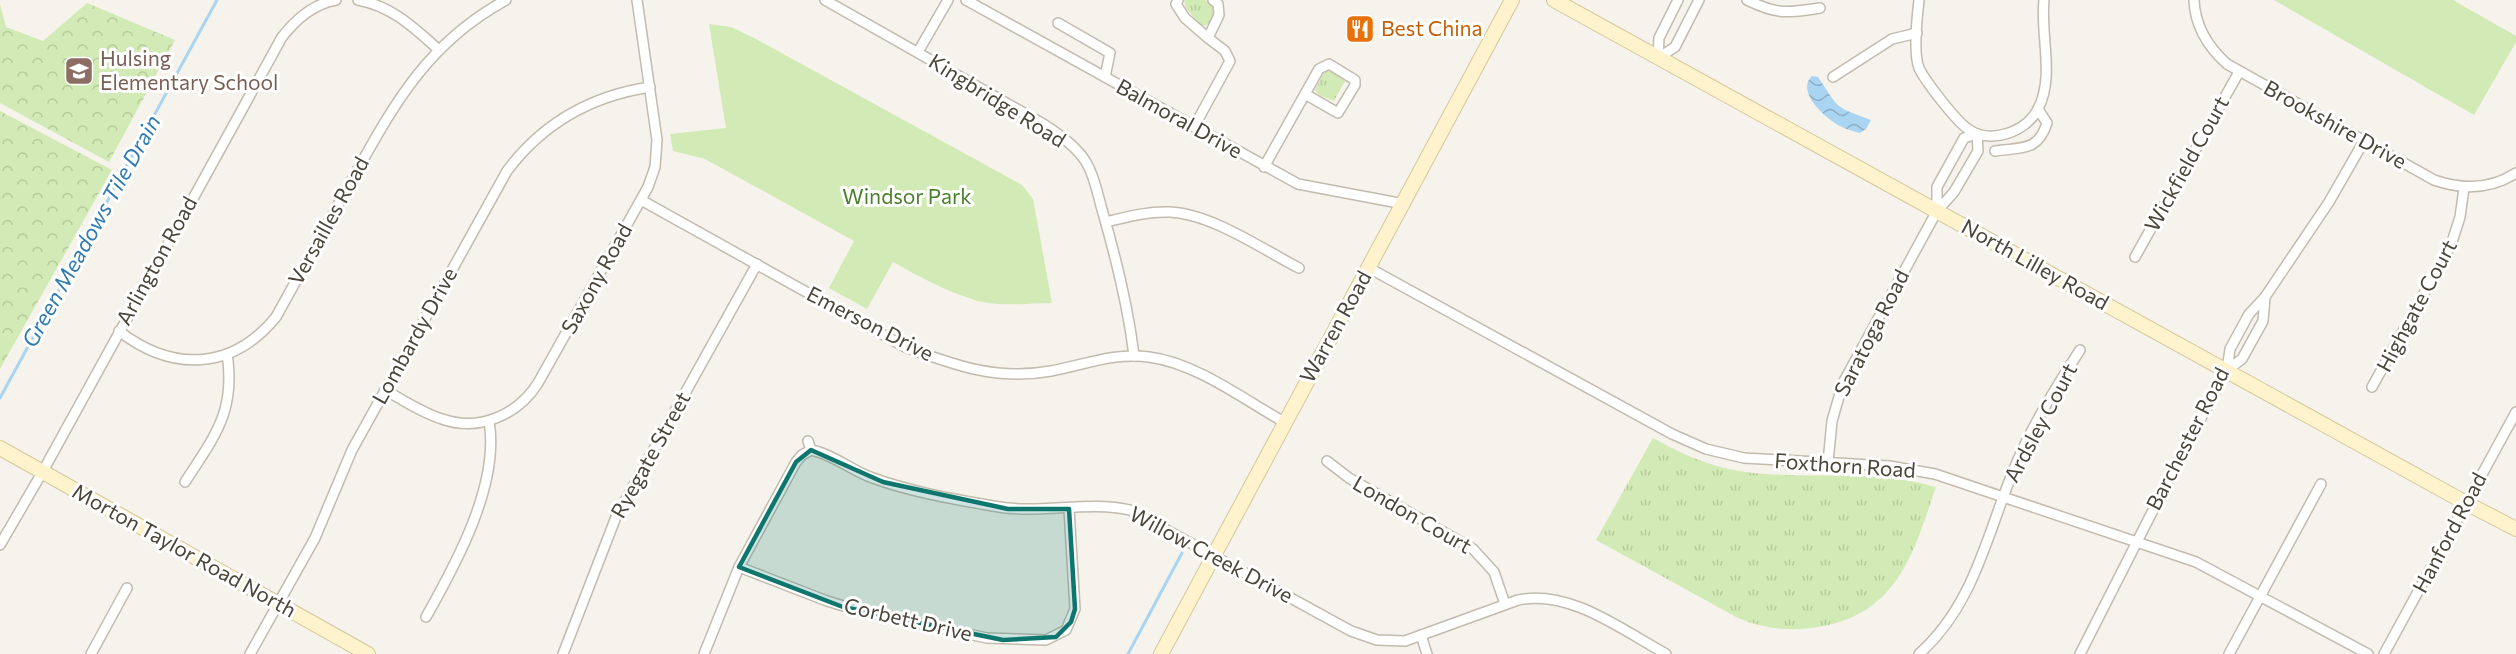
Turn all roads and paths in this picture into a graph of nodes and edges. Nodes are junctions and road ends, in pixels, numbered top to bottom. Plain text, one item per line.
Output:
1 (332, 0) edge
2 (358, 0) edge
3 (506, 0) edge
4 (637, 0) edge
5 (825, 0) edge
6 (948, 0) edge
7 (966, 0) edge
8 (1178, 0) edge
9 (1213, 0) edge
10 (1512, 0) edge
11 (1554, 0) edge
12 (1678, 0) edge
13 (1699, 0) edge
14 (1747, 0) edge
15 (1919, 0) edge
16 (2044, 0) edge
17 (2194, 0) edge
18 (1820, 8) dead end
19 (1058, 23) dead end
20 (1917, 33) junction
21 (1208, 38) junction
22 (439, 50) junction
23 (918, 52) junction
24 (1658, 58) junction
25 (2239, 72) junction
26 (1105, 77) junction
27 (1833, 77) dead end
28 (650, 87) junction
29 (1305, 94) junction
30 (2038, 108) junction
31 (1194, 127) junction
32 (1977, 134) junction
33 (2364, 141) junction
34 (1995, 151) dead end
35 (1264, 167) junction
36 (2516, 173) edge
37 (2464, 188) junction
38 (641, 200) junction
39 (1404, 204) junction
40 (1937, 211) junction
41 (1106, 222) junction
42 (2135, 257) dead end
43 (757, 264) junction
44 (1299, 268) dead end
45 (1369, 268) junction
46 (2265, 297) junction
47 (119, 331) junction
48 (2080, 350) dead end
49 (227, 354) junction
50 (1134, 356) junction
51 (2227, 370) junction
52 (2372, 387) dead end
53 (385, 390) junction
54 (2516, 412) edge
55 (489, 421) junction
56 (1284, 422) junction
57 (0, 448) edge
58 (1327, 461) dead end
59 (1828, 462) junction
60 (43, 471) junction
61 (184, 482) dead end
62 (2321, 484) dead end
63 (2003, 496) junction
64 (2466, 503) junction
65 (1070, 509) junction
66 (2516, 529) edge
67 (2137, 542) junction
68 (0, 545) edge
69 (1212, 554) junction
70 (739, 567) junction
71 (127, 588) dead end
72 (2260, 596) junction
73 (279, 603) junction
74 (1505, 604) junction
75 (426, 617) dead end
76 (1421, 635) junction
77 (91, 654) edge
78 (250, 654) edge
79 (368, 654) edge
80 (563, 654) edge
81 (704, 654) edge
82 (1161, 654) edge
83 (1427, 654) edge
84 (1666, 654) edge
85 (1918, 654) edge
86 (2080, 654) edge
87 (2229, 654) edge
88 (2368, 654) edge
89 (2384, 654) edge

1 - 47 street, Arlington Road
2 - 22 street
3 - 22 street, Versailles Road
4 - 28 street, Saxony Road
5 - 23 street, Kingbridge Road
6 - 23 street
7 - 26 street, Balmoral Drive
8 - 21 street
9 - 21 street
10 - 39 street, Warren Road
11 - 24 street, North Lilley Road
12 - 24 street
13 - 24 street
14 - 18 street
15 - 20 street
16 - 30 street
17 - 25 street, Brookshire Drive
19 - 26 street
20 - 27 street
20 - 32 street
21 - 31 street
22 - 49 street, Versailles Road
23 - 41 street, Kingbridge Road
24 - 40 street, North Lilley Road
25 - 33 street, Brookshire Drive
25 - 42 street, Wickfield Court
26 - 31 street, Balmoral Drive
28 - 38 street, Saxony Road
28 - 53 street, Lombardy Drive
29 - 29 street
29 - 35 street
30 - 32 street
30 - 34 street
31 - 35 street, Balmoral Drive
32 - 40 street
32 - 40 street
33 - 37 street, Brookshire Drive
33 - 46 street, Barchester Road
35 - 39 street, Balmoral Drive
36 - 37 street, Brookshire Drive
37 - 52 street, Highgate Court
38 - 43 street, Emerson Drive
38 - 55 street, Saxony Road
39 - 45 street, Warren Road
40 - 51 street, North Lilley Road
40 - 59 street, Saratoga Road
41 - 44 street
41 - 50 street, Kingbridge Road
43 - 50 street, Emerson Drive
43 - 80 street, Ryegate Street
45 - 56 street, Warren Road
45 - 59 street, Foxthorn Road
46 - 51 street, Barchester Road
46 - 51 street
47 - 49 street, Versailles Road
47 - 60 street, Arlington Road
48 - 63 street, Ardsley Court
49 - 61 street
50 - 56 street, Emerson Drive
51 - 64 street, North Lilley Road
51 - 67 street, Barchester Road
53 - 55 street, Saxony Road
53 - 73 street, Lombardy Drive
54 - 64 street, Hanford Road
55 - 75 street
56 - 69 street, Warren Road
57 - 60 street, Morton Taylor Road North
58 - 74 street, London Court
59 - 63 street, Foxthorn Road
60 - 68 street, Arlington Road
60 - 73 street, Morton Taylor Road North
62 - 72 street
63 - 67 street, Foxthorn Road
63 - 85 street, Ardsley Court
64 - 66 street, North Lilley Road
64 - 89 street, Hanford Road
65 - 69 street, Willow Creek Drive
65 - 70 street, Willow Creek Drive
65 - 70 street, Corbett Drive
67 - 72 street, Foxthorn Road
67 - 86 street, Barchester Road
69 - 76 street, Willow Creek Drive
69 - 82 street, Warren Road
70 - 81 street
71 - 77 street
72 - 87 street
72 - 88 street, Foxthorn Road
73 - 78 street, Lombardy Drive
73 - 79 street, Morton Taylor Road North
74 - 76 street, Willow Creek Drive
74 - 84 street, Willow Creek Drive
76 - 83 street

